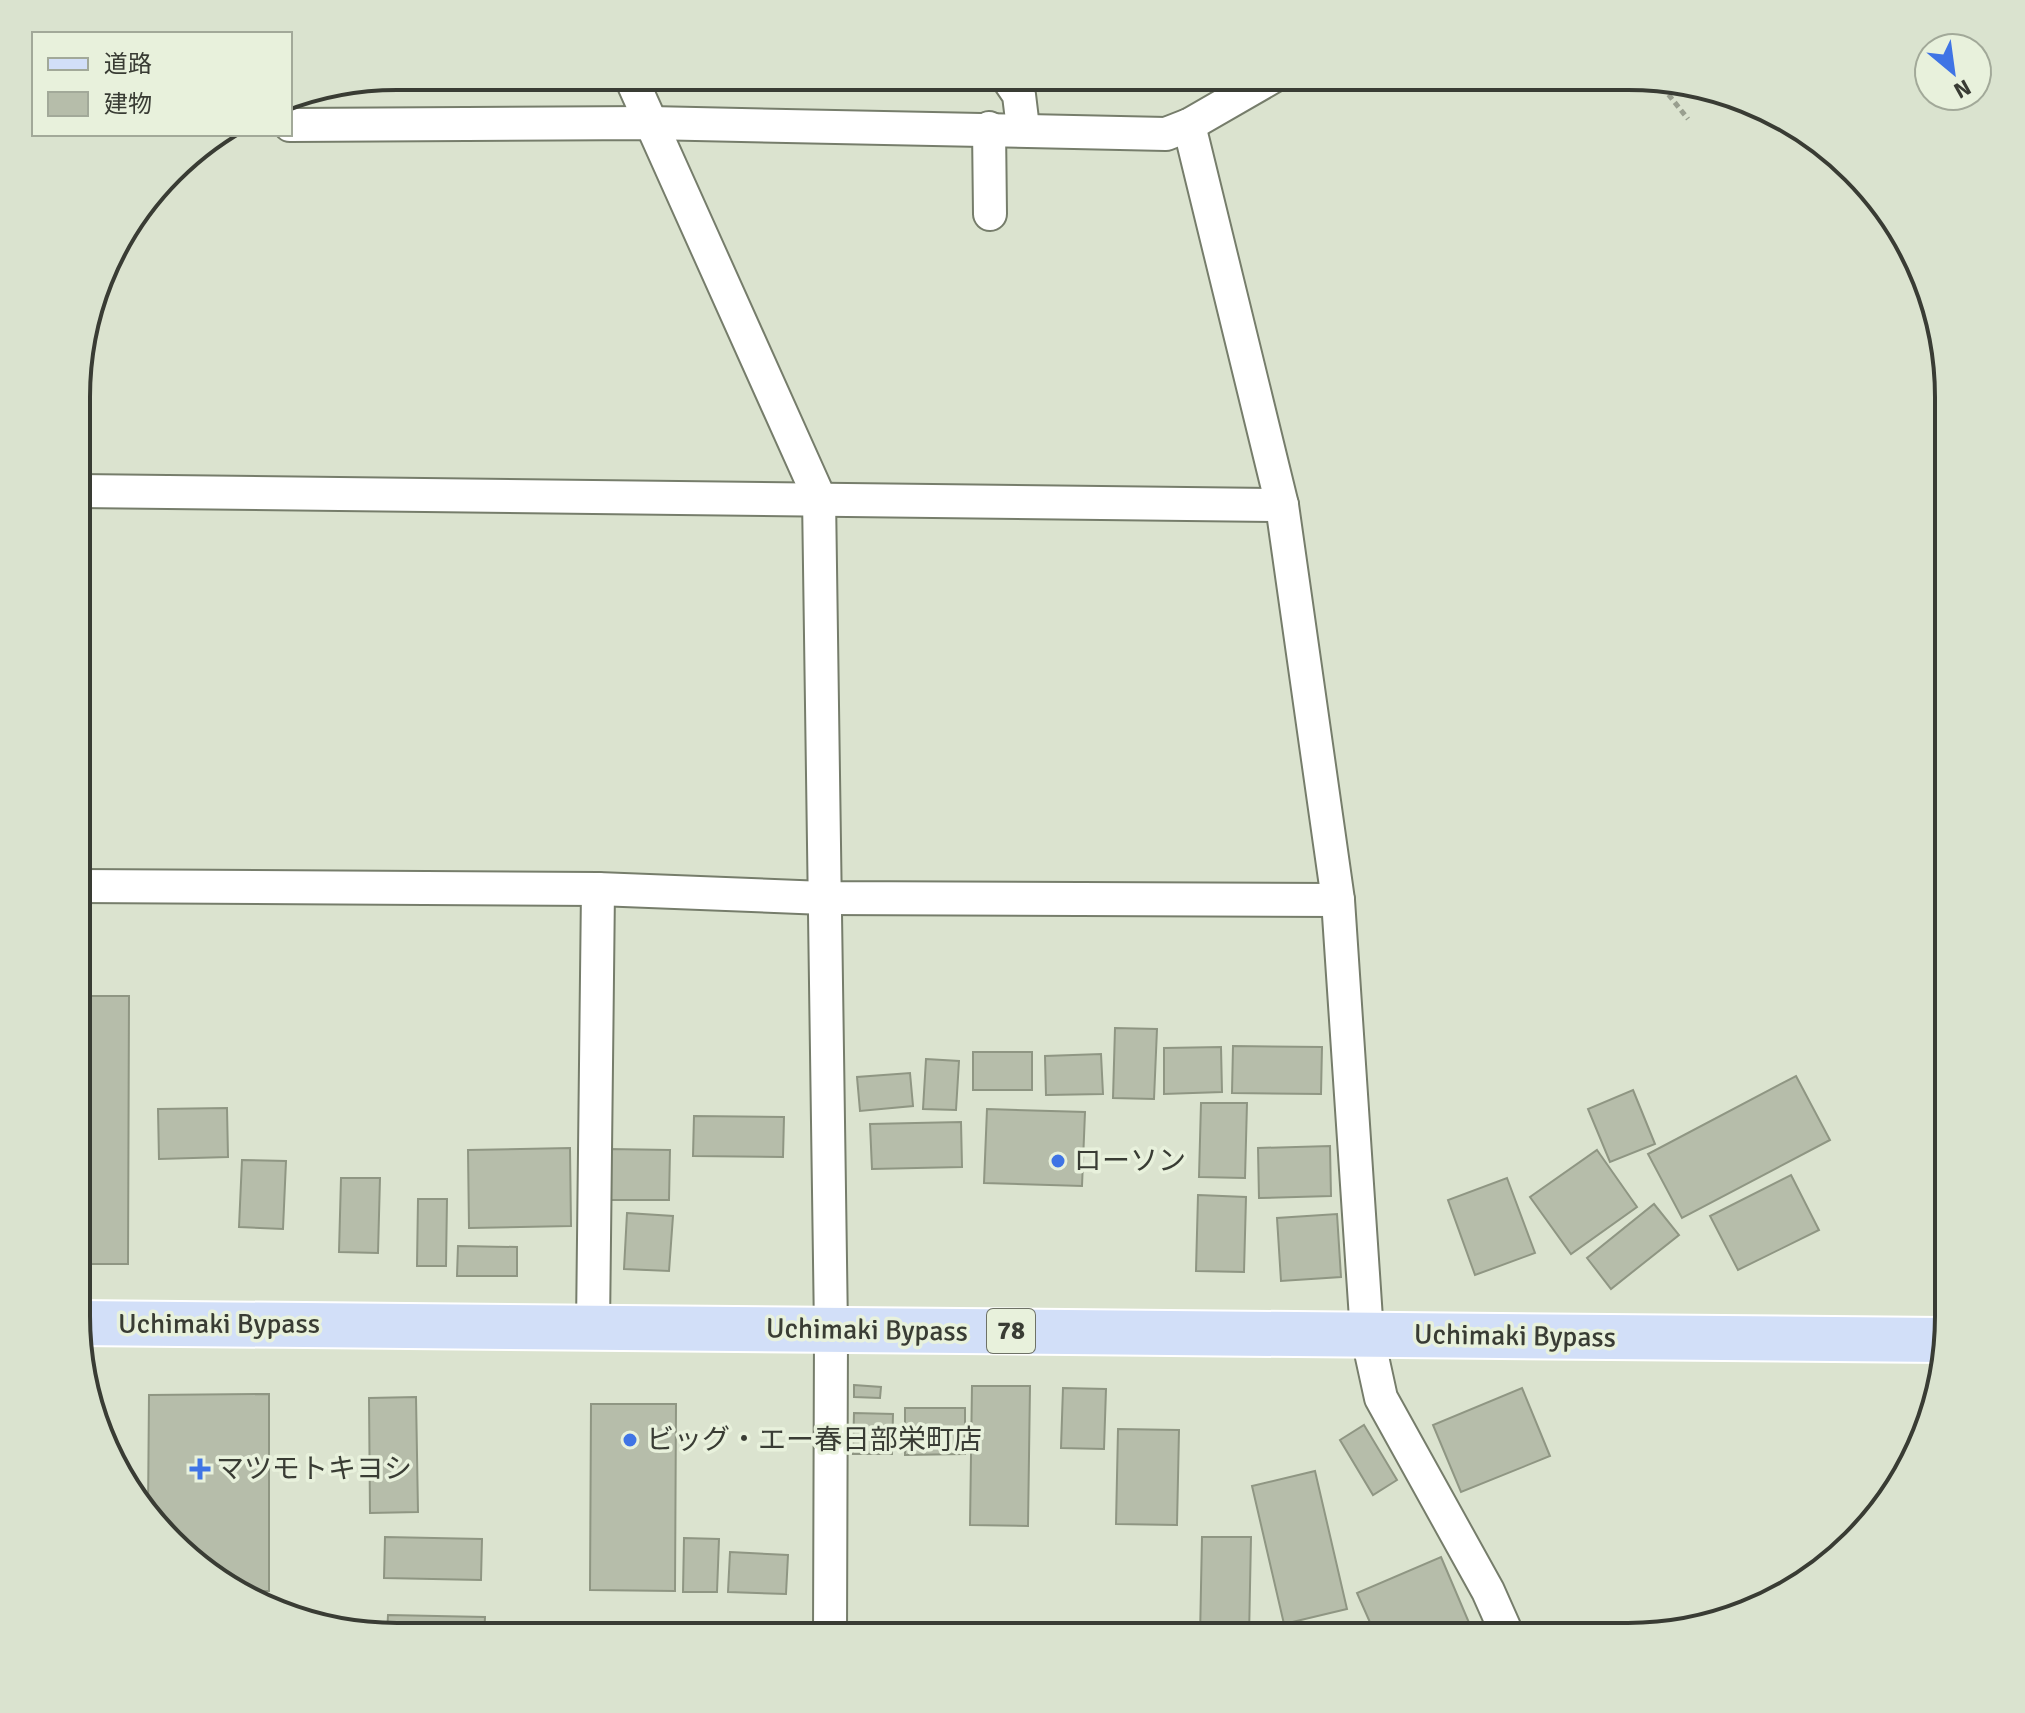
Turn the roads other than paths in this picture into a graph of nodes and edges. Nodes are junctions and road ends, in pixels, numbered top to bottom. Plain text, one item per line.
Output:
1 (636, 90) edge
2 (1016, 90) edge
3 (1250, 90) edge
4 (650, 123) junction
5 (292, 125) edge
6 (1189, 125) junction
7 (989, 128) junction
8 (1023, 128) junction
9 (990, 214) dead end
10 (90, 491) edge
11 (819, 497) junction
12 (1282, 505) junction
13 (90, 886) edge
14 (598, 889) junction
15 (824, 898) junction
16 (1338, 900) junction
17 (90, 1323) edge
18 (593, 1327) junction
19 (831, 1330) junction
20 (1367, 1334) junction
21 (1934, 1340) edge
22 (830, 1623) edge
23 (1502, 1623) edge

1 - 4 street
2 - 8 street
3 - 6 street
4 - 5 street
4 - 7 street
4 - 11 street
6 - 8 street
6 - 12 street
7 - 8 street
7 - 9 street
10 - 11 street
11 - 12 street
11 - 15 street
12 - 16 street
13 - 14 street
14 - 15 street
14 - 18 street
15 - 16 street
15 - 19 street
16 - 20 street
17 - 18 main road, Uchimaki Bypass / 78
18 - 19 main road, Uchimaki Bypass / 78
19 - 20 main road, Uchimaki Bypass / 78
19 - 22 street
20 - 21 main road, Uchimaki Bypass / 78
20 - 23 street

